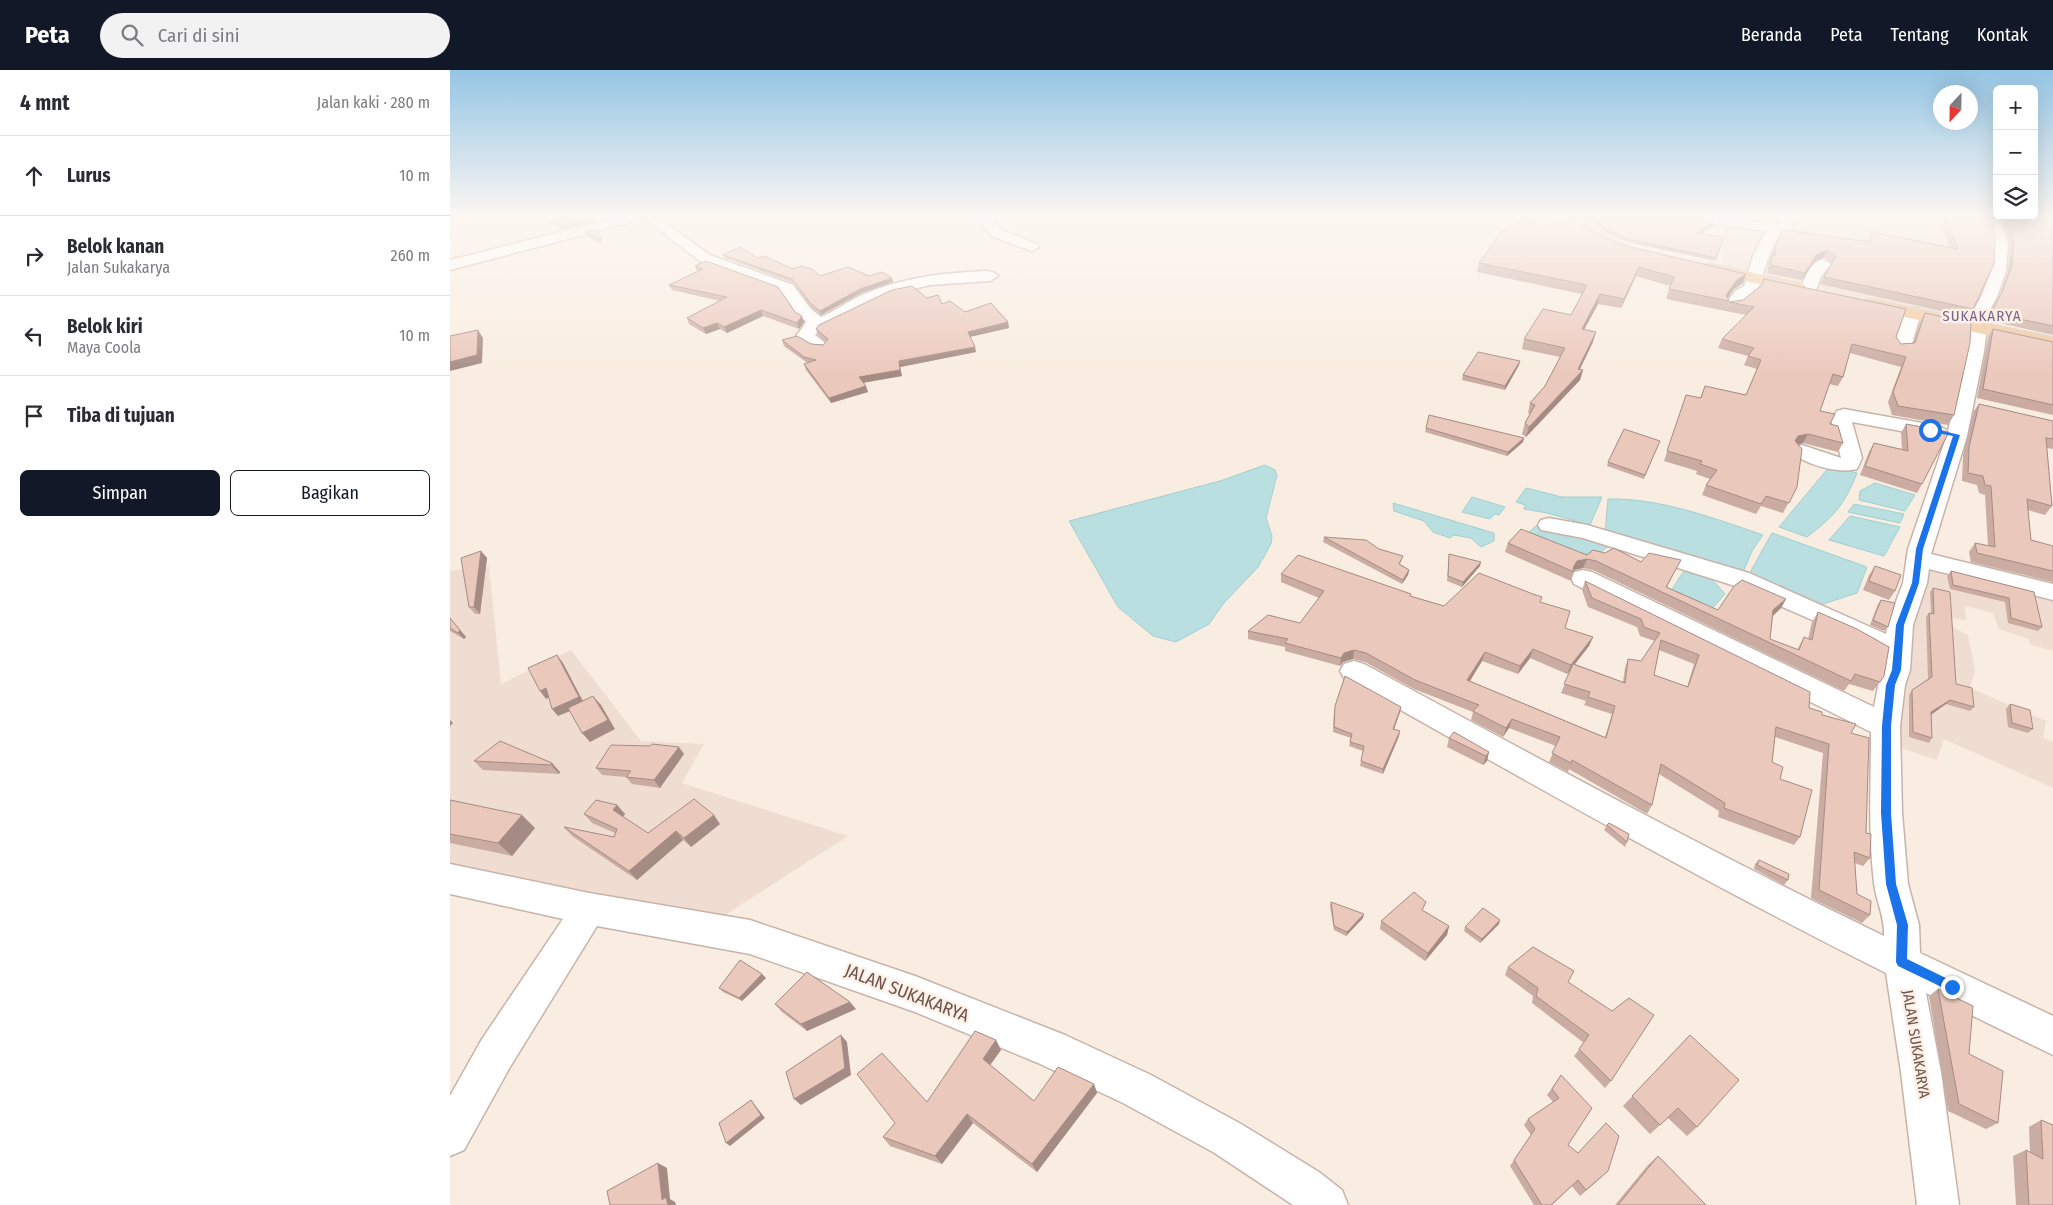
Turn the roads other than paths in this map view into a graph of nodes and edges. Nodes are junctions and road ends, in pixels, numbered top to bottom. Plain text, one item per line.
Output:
1 (738, 271) edge
2 (1721, 271) edge
3 (1757, 271) edge
4 (1817, 271) edge
5 (1998, 271) edge
6 (990, 276) dead end
7 (1754, 279) junction
8 (1815, 292) joint
9 (1850, 299) edge
10 (1732, 306) edge
11 (1913, 313) junction
12 (814, 325) junction
13 (1976, 327) junction
14 (2053, 343) edge
15 (819, 345) edge
16 (1902, 347) edge
17 (1957, 435) junction
18 (1802, 451) edge
19 (1550, 525) dead end
20 (1919, 559) junction
21 (1582, 578) dead end
22 (2053, 592) edge
23 (1898, 652) junction
24 (1354, 671) dead end
25 (1886, 726) junction
26 (450, 879) edge
27 (589, 909) junction
28 (1902, 962) junction
29 (2053, 1036) edge
30 (450, 1136) edge
31 (1328, 1205) edge
32 (1938, 1205) edge

1 - 12 street
2 - 7 main road
3 - 7 street
4 - 8 street
5 - 13 street
6 - 12 street
7 - 8 main road
7 - 10 street
9 - 11 main road
11 - 13 main road
11 - 16 street
12 - 15 street
13 - 14 main road
13 - 17 street, JALAN SUKAKARYA
17 - 18 street
17 - 20 street, JALAN SUKAKARYA
19 - 23 street
20 - 22 street
20 - 23 street, JALAN SUKAKARYA
21 - 25 street
23 - 25 street, JALAN SUKAKARYA
24 - 28 street
25 - 28 street, JALAN SUKAKARYA
26 - 27 street, JALAN SUKAKARYA
27 - 30 street
27 - 31 street, JALAN SUKAKARYA
28 - 29 street
28 - 32 street, JALAN SUKAKARYA

